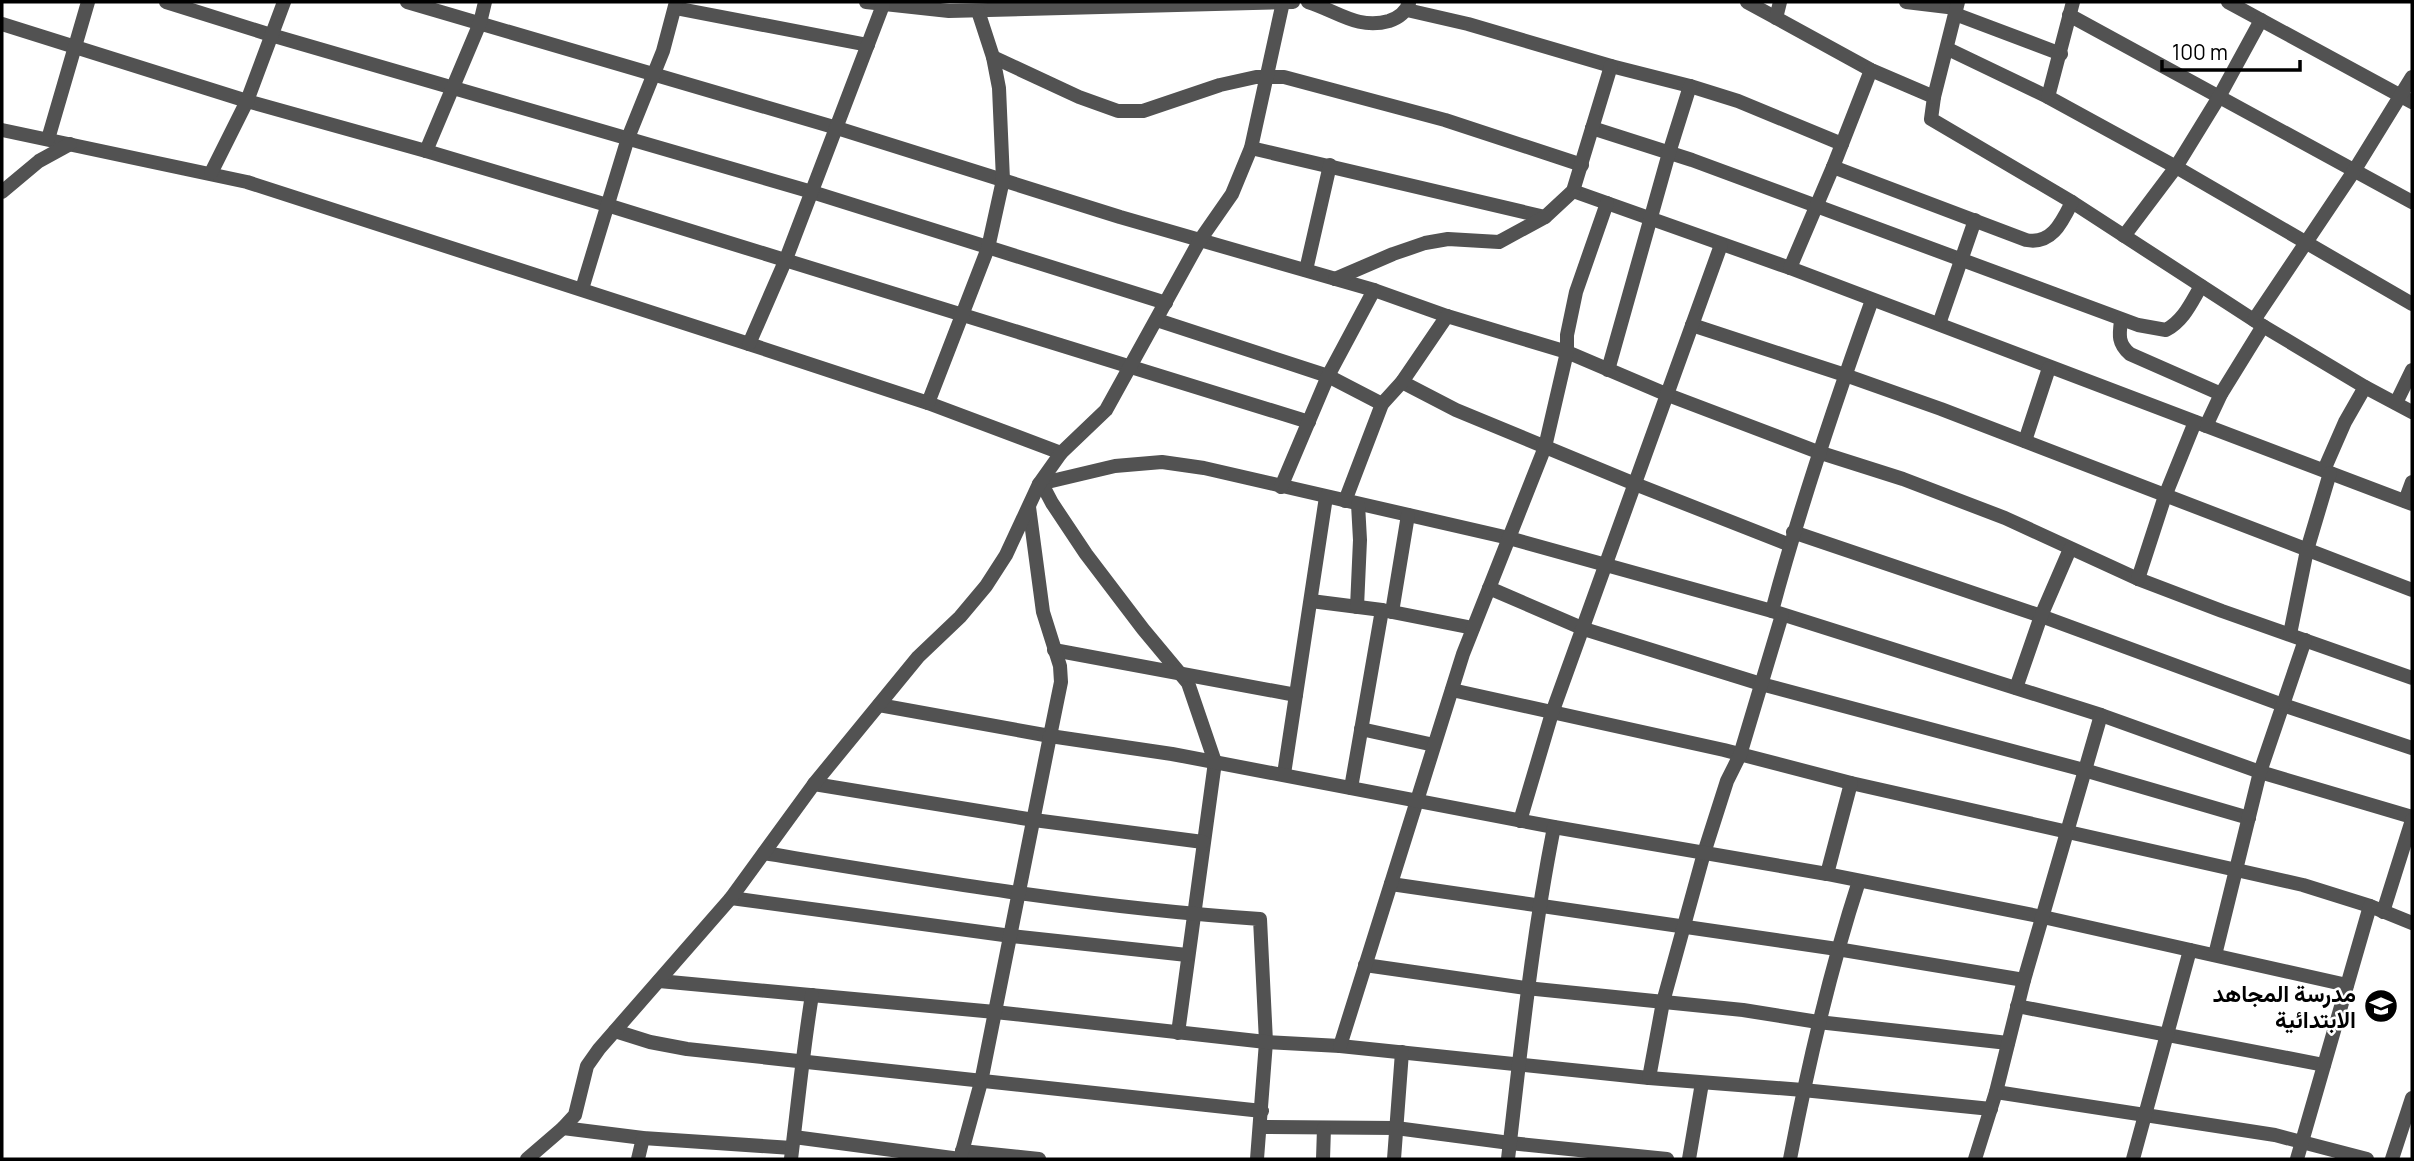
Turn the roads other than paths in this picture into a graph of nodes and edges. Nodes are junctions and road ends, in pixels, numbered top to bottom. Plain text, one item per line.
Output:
1 (88, 2) edge
2 (166, 2) edge
3 (284, 2) edge
4 (407, 2) edge
5 (485, 2) edge
6 (866, 2) edge
7 (1287, 2) edge
8 (1308, 2) edge
9 (1747, 2) edge
10 (1780, 2) edge
11 (1906, 2) edge
12 (2228, 2) edge
13 (1182, 4) edge
14 (675, 5) edge
15 (884, 5) junction
16 (1004, 6) edge
17 (1408, 6) edge
18 (1956, 8) edge
19 (2071, 8) edge
20 (978, 10) junction
21 (1776, 18) junction
22 (2261, 20) junction
23 (480, 23) junction
24 (2, 24) edge
25 (271, 35) junction
26 (75, 46) junction
27 (869, 46) junction
28 (1948, 49) junction
29 (2061, 54) junction
30 (993, 57) junction
31 (1611, 66) junction
32 (1871, 70) junction
33 (654, 74) junction
34 (1268, 76) junction
35 (2412, 77) edge
36 (454, 86) junction
37 (1690, 86) junction
38 (1934, 97) junction
39 (2048, 97) junction
40 (2219, 97) junction
41 (2406, 98) edge
42 (247, 101) junction
43 (837, 128) junction
44 (1592, 128) junction
45 (2, 130) edge
46 (628, 138) junction
47 (48, 139) junction
48 (70, 144) junction
49 (1842, 144) junction
50 (1251, 148) junction
51 (426, 151) junction
52 (1669, 153) junction
53 (1330, 165) junction
54 (1582, 165) junction
55 (1833, 167) junction
56 (2176, 167) junction
57 (2354, 171) junction
58 (211, 173) junction
59 (1003, 180) junction
60 (1573, 191) junction
61 (2, 192) edge
62 (812, 192) junction
63 (2072, 202) junction
64 (2412, 202) edge
65 (1607, 203) junction
66 (607, 205) junction
67 (1817, 206) junction
68 (1545, 217) junction
69 (1651, 219) junction
70 (1975, 220) junction
71 (2124, 236) junction
72 (1200, 240) junction
73 (2306, 243) junction
74 (1721, 244) junction
75 (988, 248) junction
76 (786, 260) junction
77 (1961, 260) junction
78 (1790, 268) junction
79 (1307, 270) junction
80 (1335, 279) junction
81 (2201, 286) junction
82 (582, 289) junction
83 (1374, 290) junction
84 (1872, 300) junction
85 (1166, 303) junction
86 (2412, 304) edge
87 (962, 313) junction
88 (1447, 316) junction
89 (1157, 320) junction
90 (2121, 321) junction
91 (2258, 323) junction
92 (1939, 324) junction
93 (1692, 326) junction
94 (749, 344) junction
95 (1567, 352) junction
96 (1132, 365) junction
97 (2049, 368) junction
98 (2412, 369) edge
99 (1608, 370) junction
100 (1845, 375) junction
101 (1328, 376) junction
102 (1402, 382) junction
103 (2365, 387) junction
104 (2221, 394) junction
105 (1668, 395) junction
106 (928, 403) junction
107 (2396, 403) junction
108 (1381, 404) junction
109 (2412, 412) edge
110 (1309, 422) junction
111 (2200, 424) junction
112 (2025, 441) junction
113 (1545, 447) junction
114 (1818, 452) junction
115 (1061, 453) junction
116 (2327, 471) junction
117 (2412, 482) edge
118 (1041, 484) junction
119 (1636, 484) junction
120 (1281, 487) junction
121 (2165, 496) junction
122 (1326, 497) junction
123 (2409, 502) edge
124 (1351, 503) junction
125 (1029, 506) junction
126 (1408, 515) junction
127 (1509, 538) junction
128 (1792, 538) junction
129 (2070, 549) junction
130 (2307, 550) junction
131 (1606, 567) junction
132 (2138, 579) junction
133 (1489, 588) junction
134 (2412, 590) edge
135 (1311, 601) junction
136 (1357, 607) junction
137 (1387, 611) junction
138 (1777, 613) junction
139 (2041, 616) junction
140 (1474, 628) junction
141 (1584, 629) junction
142 (2290, 634) junction
143 (2305, 640) junction
144 (1054, 650) junction
145 (1182, 673) junction
146 (2412, 678) edge
147 (1762, 684) junction
148 (2016, 688) junction
149 (1452, 690) junction
150 (1296, 695) junction
151 (879, 705) junction
152 (2283, 705) junction
153 (1552, 713) junction
154 (2101, 715) junction
155 (1361, 729) junction
156 (1050, 736) junction
157 (1434, 745) junction
158 (2412, 748) edge
159 (1740, 755) junction
160 (1214, 762) junction
161 (2084, 770) junction
162 (2260, 772) junction
163 (1284, 774) junction
164 (1850, 783) junction
165 (814, 784) junction
166 (1351, 788) junction
167 (1416, 801) junction
168 (2249, 818) junction
169 (2412, 819) edge
170 (1034, 820) junction
171 (1520, 821) junction
172 (1553, 827) junction
173 (2067, 831) junction
174 (1203, 842) junction
175 (764, 853) junction
176 (1704, 853) junction
177 (2236, 872) junction
178 (1827, 874) junction
179 (1859, 881) junction
180 (1391, 884) junction
181 (1019, 894) junction
182 (731, 898) junction
183 (1538, 906) junction
184 (2370, 906) junction
185 (2384, 912) junction
186 (1193, 915) junction
187 (2043, 917) junction
188 (2412, 923) edge
189 (1685, 926) junction
190 (1011, 936) junction
191 (1837, 948) junction
192 (2189, 950) junction
193 (1187, 955) junction
194 (2215, 955) junction
195 (1365, 965) junction
196 (2024, 980) junction
197 (659, 981) junction
198 (2347, 985) junction
199 (1526, 988) junction
200 (811, 995) junction
201 (1663, 1002) junction
202 (2017, 1006) junction
203 (995, 1012) junction
204 (1818, 1021) junction
205 (615, 1031) junction
206 (1178, 1033) junction
207 (2167, 1035) junction
208 (1266, 1042) junction
209 (2008, 1043) junction
210 (1340, 1046) junction
211 (1402, 1052) junction
212 (801, 1061) junction
213 (1517, 1064) junction
214 (2324, 1065) junction
215 (1649, 1078) junction
216 (981, 1083) junction
217 (1702, 1083) junction
218 (1803, 1090) junction
219 (1996, 1091) junction
220 (2412, 1098) edge
221 (1991, 1109) junction
222 (1262, 1111) junction
223 (2146, 1115) junction
224 (1261, 1127) junction
225 (563, 1128) junction
226 (1324, 1128) junction
227 (1396, 1128) junction
228 (643, 1138) junction
229 (1510, 1143) junction
230 (2301, 1143) junction
231 (793, 1148) edge
232 (961, 1156) edge
233 (527, 1159) edge
234 (638, 1159) edge
235 (1039, 1159) edge
236 (1257, 1159) edge
237 (1322, 1159) edge
238 (1394, 1159) edge
239 (1508, 1159) edge
240 (1667, 1159) edge
241 (1689, 1159) edge
242 (1790, 1159) edge
243 (1975, 1159) edge
244 (2133, 1159) edge
245 (2297, 1159) edge
246 (2367, 1159) edge
247 (2392, 1159) edge

1 - 26 street
2 - 25 street
3 - 25 street
4 - 23 street
5 - 23 street
6 - 15 street
7 - 13 street
7 - 34 street
8 - 17 street
9 - 21 street
10 - 21 street
11 - 18 street
12 - 22 street
13 - 16 street
14 - 27 street
14 - 33 street
15 - 20 street
15 - 27 street
16 - 20 street
17 - 31 street
18 - 28 street
18 - 29 street
19 - 29 street
19 - 40 street
20 - 30 street
21 - 32 street
22 - 40 street
22 - 41 street
23 - 33 street
23 - 36 street
24 - 26 street
25 - 36 street
25 - 42 street
26 - 42 street
26 - 47 street
27 - 43 street
28 - 38 street
28 - 39 street
29 - 39 street
30 - 34 street
30 - 59 street
31 - 37 street
31 - 44 street
32 - 38 street
32 - 49 street
33 - 43 street
33 - 46 street
34 - 50 street
34 - 54 street
35 - 41 street
36 - 46 street
36 - 51 street
37 - 49 street
37 - 52 street
38 - 63 street
39 - 56 street
40 - 56 street
40 - 57 street
41 - 57 street
42 - 51 street
42 - 58 street
43 - 59 street
43 - 62 street
44 - 52 street
44 - 54 street
45 - 47 street
46 - 62 street
46 - 66 street
47 - 48 street
48 - 58 street
48 - 61 street
49 - 55 street
50 - 53 street
50 - 72 street
51 - 66 street
52 - 67 street
52 - 69 street
53 - 68 street
53 - 79 street
54 - 60 street
55 - 67 street
55 - 70 street
56 - 71 street
56 - 73 street
57 - 64 street
57 - 73 street
58 - 82 street
59 - 72 street
59 - 75 street
60 - 65 street
60 - 68 street
62 - 75 street
62 - 76 street
63 - 70 street
63 - 71 street
65 - 69 street
65 - 95 street
66 - 76 street
66 - 82 street
67 - 77 street
67 - 78 street
68 - 80 street
69 - 74 street
69 - 99 street
70 - 77 street
71 - 81 street
72 - 79 street
72 - 85 street
73 - 86 street
73 - 91 street
74 - 78 street
74 - 93 street
75 - 85 street
75 - 87 street
76 - 87 street
76 - 94 street
77 - 90 street
77 - 92 street
78 - 84 street
79 - 80 street
80 - 83 street
81 - 90 street
81 - 91 street
82 - 94 street
83 - 88 street
83 - 101 street
84 - 92 street
84 - 100 street
85 - 89 street
87 - 96 street
87 - 106 street
88 - 95 street
88 - 102 street
89 - 96 street
89 - 101 street
90 - 104 street
91 - 103 street
91 - 104 street
92 - 97 street
93 - 100 street
93 - 105 street
94 - 106 street
95 - 99 street
95 - 113 street
96 - 110 street
96 - 115 street
97 - 111 street
97 - 112 street
98 - 107 street
99 - 105 street
100 - 112 street
100 - 114 street
101 - 108 street
101 - 110 street
102 - 108 street
102 - 113 street
103 - 107 street
103 - 116 street
104 - 111 street
105 - 114 street
105 - 119 street
106 - 115 street
107 - 109 street
108 - 124 street
110 - 120 street
111 - 116 street
111 - 121 street
112 - 121 street
113 - 119 street
113 - 127 street
114 - 128 street
114 - 129 street
115 - 118 street
116 - 123 street
116 - 130 street
117 - 123 street
118 - 120 street
118 - 125 street
118 - 145 street
119 - 128 street
119 - 131 street
120 - 122 street
121 - 130 street
121 - 132 street
122 - 124 street
122 - 135 street
124 - 126 street
124 - 136 street
125 - 144 street
125 - 151 street
126 - 127 street
126 - 137 street
127 - 131 street
127 - 133 street
128 - 138 street
128 - 139 street
129 - 132 street
129 - 139 street
130 - 134 street
130 - 142 street
131 - 138 street
131 - 141 street
132 - 142 street
133 - 140 street
133 - 141 street
135 - 136 street
135 - 150 street
136 - 137 street
137 - 140 street
137 - 155 street
138 - 147 street
138 - 148 street
139 - 148 street
139 - 152 street
140 - 149 street
141 - 147 street
141 - 153 street
142 - 143 street
143 - 146 street
143 - 152 street
144 - 145 street
144 - 156 street
145 - 150 street
145 - 160 street
147 - 159 street
147 - 161 street
148 - 154 street
149 - 153 street
149 - 157 street
150 - 163 street
151 - 156 street
151 - 165 street
152 - 158 street
152 - 162 street
153 - 159 street
153 - 171 street
154 - 161 street
154 - 162 street
155 - 157 street
155 - 166 street
156 - 160 street
156 - 170 street
157 - 167 street
159 - 164 street
159 - 176 street
160 - 163 street
160 - 174 street
161 - 168 street
161 - 173 street
162 - 168 street
162 - 169 street
163 - 166 street
164 - 173 street
164 - 178 street
165 - 170 street
165 - 175 street
166 - 167 street
167 - 171 street
167 - 180 street
168 - 177 street
169 - 185 street
170 - 174 street
170 - 181 street
171 - 172 street
172 - 176 street
172 - 183 street
173 - 177 street
173 - 187 street
174 - 186 street
175 - 181 street
175 - 182 street
176 - 178 street
176 - 189 street
177 - 184 street
177 - 194 street
178 - 179 street
179 - 187 street
179 - 191 street
180 - 183 street
180 - 195 street
181 - 186 street
181 - 190 street
182 - 190 street
182 - 197 street
183 - 189 street
183 - 199 street
184 - 185 street
184 - 198 street
185 - 188 street
186 - 193 street
186 - 208 street
187 - 192 street
187 - 196 street
189 - 191 street
189 - 201 street
190 - 193 street
190 - 203 street
191 - 196 street
191 - 204 street
192 - 194 street
192 - 207 street
193 - 206 street
194 - 198 street
195 - 199 street
195 - 210 street
196 - 202 street
197 - 200 street
197 - 205 street
198 - 214 street
199 - 201 street
199 - 213 street
200 - 203 street
200 - 212 street
201 - 204 street
201 - 215 street
202 - 207 street
202 - 209 street
203 - 206 street
203 - 216 street
204 - 209 street
204 - 218 street
205 - 212 street
205 - 225 street
206 - 208 street
207 - 214 street
207 - 223 street
208 - 210 street
208 - 222 street
209 - 219 street
210 - 211 street
211 - 213 street
211 - 227 street
212 - 216 street
212 - 231 street
213 - 215 street
213 - 229 street
214 - 230 street
215 - 217 street
216 - 222 street
216 - 232 street
217 - 218 street
217 - 241 street
218 - 221 street
218 - 242 street
219 - 221 street
219 - 223 street
220 - 247 street
221 - 243 street
222 - 224 street
223 - 230 street
223 - 244 street
224 - 226 street
224 - 236 street
225 - 228 street
225 - 233 street
226 - 227 street
226 - 237 street
227 - 229 street
227 - 238 street
228 - 231 street
228 - 234 street
229 - 239 street
229 - 240 street
230 - 245 street
230 - 246 street
231 - 232 street
232 - 235 street

